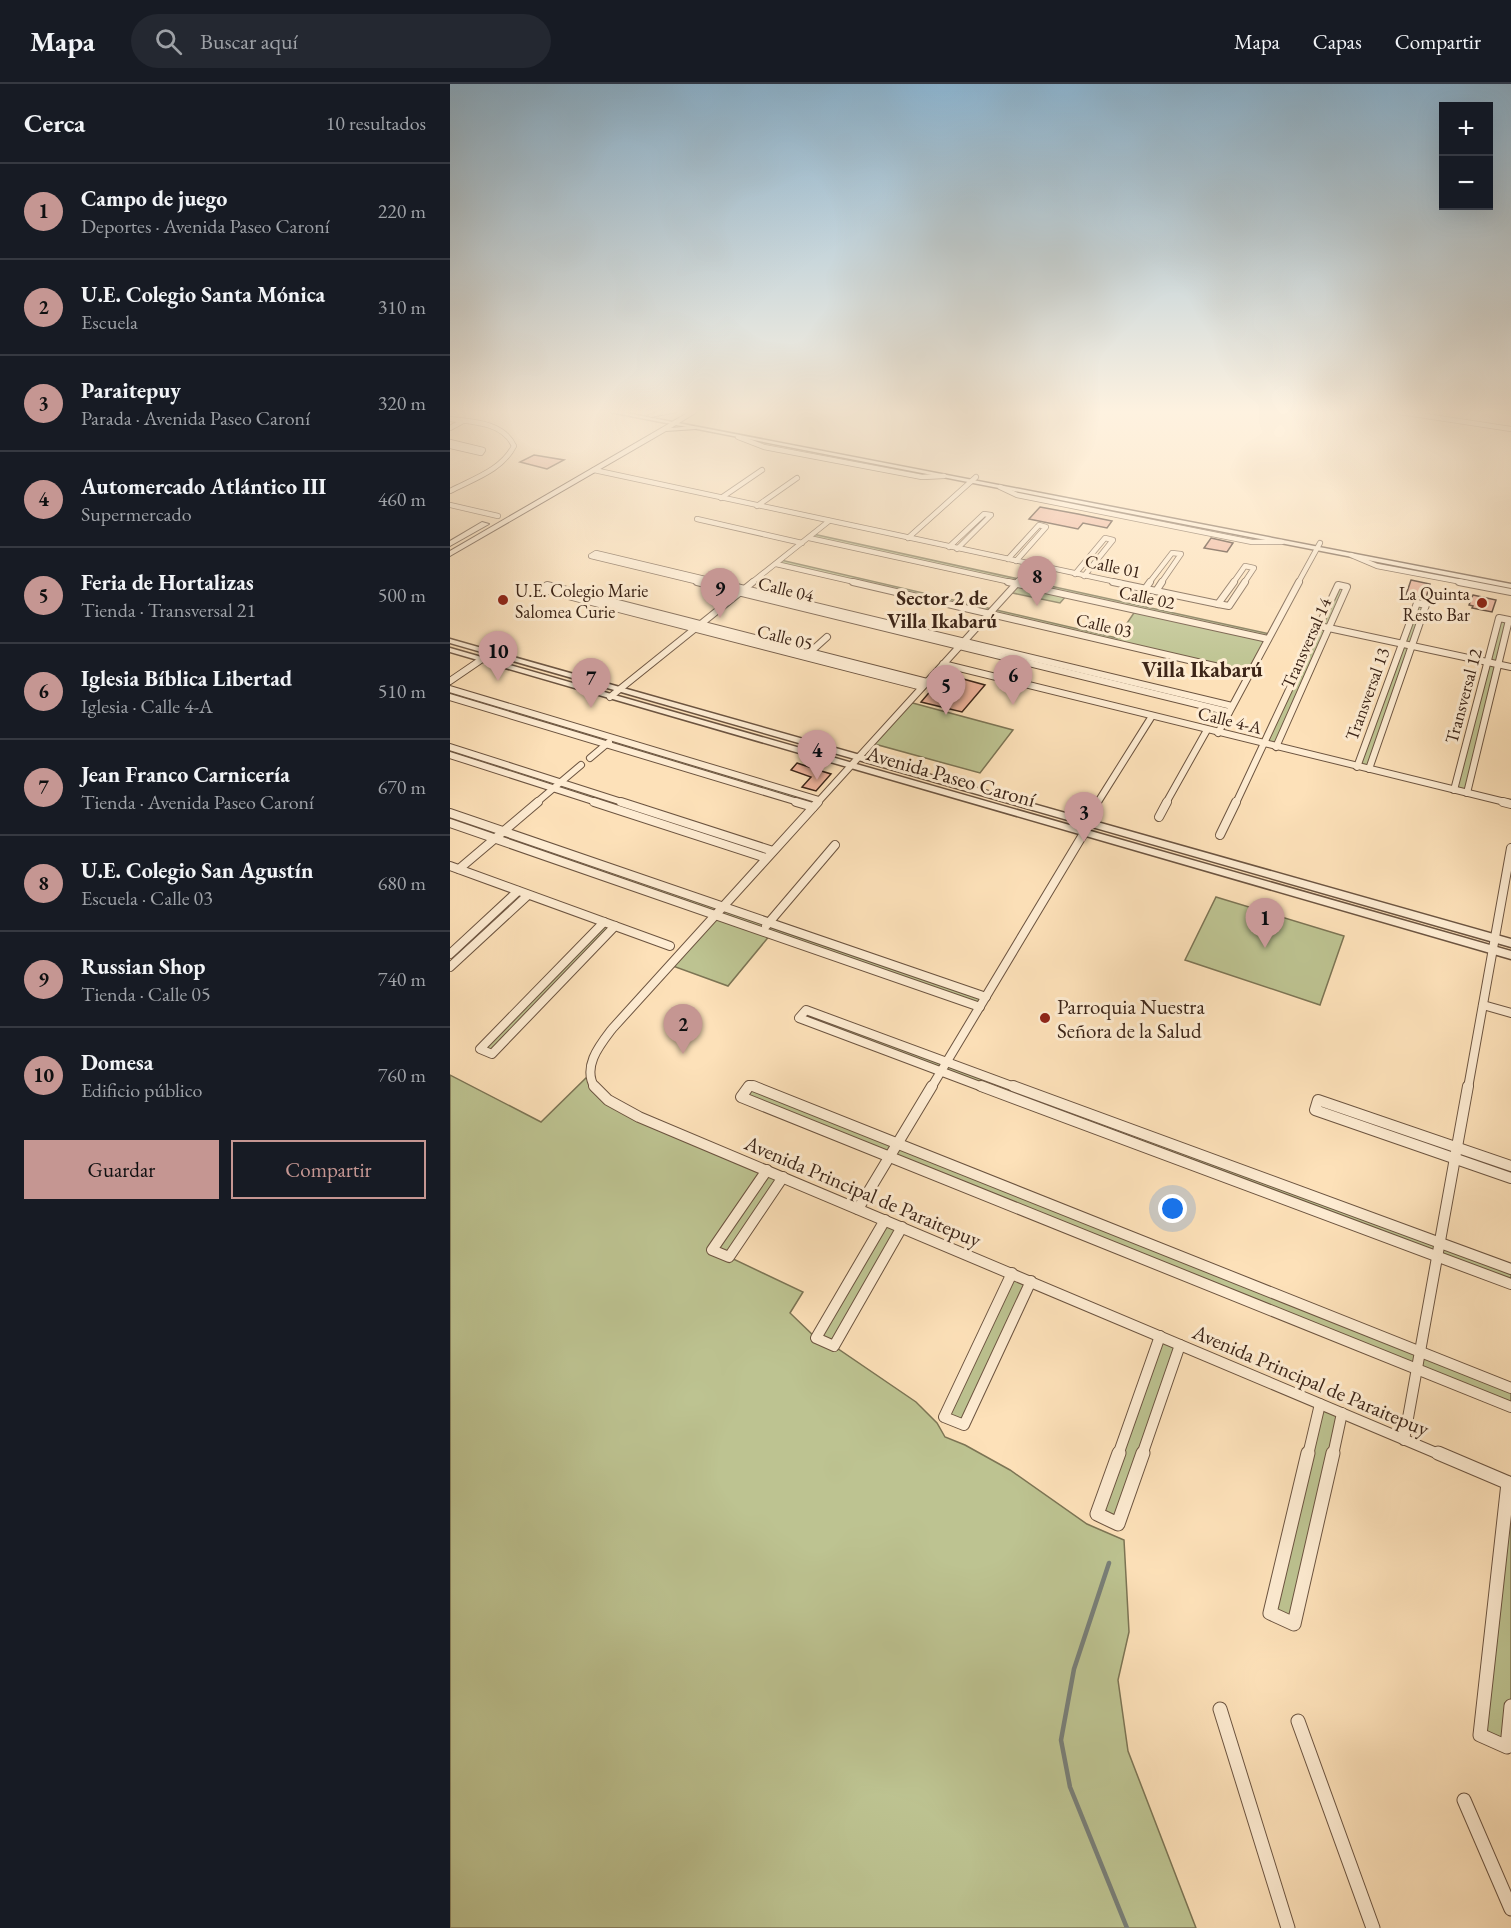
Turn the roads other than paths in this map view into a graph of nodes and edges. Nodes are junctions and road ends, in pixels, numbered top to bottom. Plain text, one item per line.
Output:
1 (530, 498) edge
2 (546, 498) edge
3 (721, 498) edge
4 (768, 498) edge
5 (953, 498) edge
6 (1056, 498) edge
7 (1072, 498) edge
8 (450, 505) edge
9 (757, 506) junction
10 (498, 516) junction
11 (697, 519) dead end
12 (829, 521) junction
13 (811, 536) junction
14 (908, 538) junction
15 (802, 543) junction
16 (450, 544) edge
17 (1319, 546) junction
18 (949, 547) junction
19 (957, 549) junction
20 (450, 554) edge
21 (1351, 555) junction
22 (1008, 559) junction
23 (1016, 561) junction
24 (778, 562) junction
25 (1033, 565) junction
26 (1075, 574) junction
27 (1084, 576) junction
28 (1511, 579) edge
29 (1018, 581) junction
30 (1511, 586) edge
31 (1145, 589) junction
32 (743, 591) junction
33 (1156, 591) junction
34 (1511, 592) edge
35 (1218, 604) junction
36 (991, 611) junction
37 (701, 624) junction
38 (1320, 626) junction
39 (1329, 628) junction
40 (695, 629) junction
41 (1269, 636) junction
42 (827, 637) dead end
43 (450, 641) edge
44 (962, 644) junction
45 (1402, 644) junction
46 (1412, 646) junction
47 (450, 650) edge
48 (810, 652) junction
49 (491, 653) junction
50 (805, 657) junction
51 (1305, 658) junction
52 (482, 659) junction
53 (1315, 660) junction
54 (1487, 662) junction
55 (943, 664) junction
56 (1498, 664) junction
57 (1511, 667) edge
58 (1251, 671) junction
59 (1392, 671) junction
60 (1402, 674) junction
61 (450, 681) edge
62 (1294, 681) junction
63 (927, 682) junction
64 (1304, 683) junction
65 (922, 687) junction
66 (450, 688) edge
67 (619, 690) junction
68 (450, 697) edge
69 (610, 697) junction
70 (1382, 699) junction
71 (1392, 702) junction
72 (1231, 709) junction
73 (1281, 710) junction
74 (524, 711) junction
75 (1291, 713) junction
76 (1152, 716) junction
77 (516, 717) junction
78 (1472, 721) junction
79 (1484, 724) junction
80 (1207, 730) junction
81 (1218, 733) junction
82 (614, 738) junction
83 (607, 744) junction
84 (1265, 744) junction
85 (450, 747) edge
86 (1276, 747) junction
87 (472, 754) junction
88 (450, 755) edge
89 (590, 758) dead end
90 (858, 758) junction
91 (464, 760) junction
92 (581, 765) dead end
93 (850, 766) junction
94 (1357, 766) junction
95 (715, 768) junction
96 (1369, 769) junction
97 (709, 775) junction
98 (561, 783) junction
99 (554, 789) junction
100 (1454, 790) junction
101 (1467, 794) junction
102 (1098, 802) dead end
103 (816, 803) junction
104 (1511, 804) edge
105 (450, 813) edge
106 (667, 817) junction
107 (1159, 818) dead end
108 (450, 823) edge
109 (661, 824) junction
110 (504, 832) junction
111 (1084, 833) junction
112 (1220, 835) dead end
113 (495, 838) junction
114 (836, 845) dead end
115 (1511, 848) edge
116 (770, 854) junction
117 (450, 866) edge
118 (608, 867) junction
119 (459, 869) junction
120 (601, 875) junction
121 (518, 891) junction
122 (528, 895) junction
123 (722, 907) junction
124 (715, 915) junction
125 (604, 922) junction
126 (769, 923) junction
127 (615, 926) junction
128 (762, 931) junction
129 (1495, 938) junction
130 (1511, 943) edge
131 (670, 946) dead end
132 (850, 950) junction
133 (1493, 950) junction
134 (450, 954) edge
135 (1511, 955) edge
136 (844, 960) junction
137 (450, 967) edge
138 (986, 997) junction
139 (1483, 1005) junction
140 (980, 1007) junction
141 (1511, 1013) edge
142 (947, 1062) junction
143 (941, 1072) junction
144 (897, 1144) junction
145 (1457, 1148) junction
146 (890, 1157) junction
147 (1455, 1159) junction
148 (1220, 1162) junction
149 (1511, 1166) edge
150 (767, 1170) junction
151 (1216, 1174) junction
152 (783, 1177) junction
153 (1511, 1178) edge
154 (858, 1209) junction
155 (885, 1220) junction
156 (902, 1227) junction
157 (1440, 1243) junction
158 (1438, 1256) junction
159 (1186, 1259) junction
160 (1511, 1269) edge
161 (1012, 1274) junction
162 (1182, 1274) junction
163 (1031, 1281) junction
164 (1511, 1284) edge
165 (1160, 1336) junction
166 (1180, 1345) junction
167 (1420, 1352) junction
168 (1417, 1369) junction
169 (1511, 1388) edge
170 (1320, 1404) junction
171 (1511, 1407) edge
172 (1342, 1413) junction
173 (1404, 1440) junction
174 (1510, 1484) edge
175 (1511, 1706) edge
176 (1220, 1709) dead end
177 (1298, 1721) dead end
178 (1464, 1800) dead end
179 (1511, 1909) edge
180 (1288, 1928) edge
181 (1373, 1928) edge

1 - 10 main road
2 - 20 main road
3 - 9 street, Calle 01
4 - 9 street
5 - 14 street
6 - 17 street
7 - 17 street
8 - 10 street
9 - 12 street, Calle 01
10 - 16 main road
11 - 15 street
12 - 13 street
12 - 14 street, Calle 01
13 - 15 street
13 - 29 street, Calle 02
14 - 18 street, Calle 01
15 - 24 street
17 - 21 street
17 - 28 street
17 - 41 street
18 - 19 street, Calle 01
18 - 19 street
19 - 22 street, Calle 01
21 - 30 street
21 - 34 street
22 - 23 street, Calle 01
22 - 23 street
23 - 25 street, Calle 01
24 - 32 street
24 - 36 street, Calle 03
25 - 26 street, Calle 01
25 - 29 street, Avenida Principal de Paraitepuy
26 - 27 street, Calle 01
26 - 27 street
27 - 31 street, Calle 01
29 - 36 street, Avenida Principal de Paraitepuy
29 - 41 street, Calle 02
31 - 33 street, Calle 01
31 - 33 street
32 - 32 street, Calle 04
32 - 37 street
32 - 44 street, Calle 04
33 - 35 street, Calle 01
35 - 35 street, Calle 01
36 - 44 street, Avenida Principal de Paraitepuy
36 - 58 street, Calle 03
37 - 40 street
37 - 40 street, Calle 05
37 - 48 street, Calle 05
38 - 39 street
38 - 39 street, Transversal 14
38 - 51 street, Transversal 14
39 - 45 street
39 - 53 street, Transversal 14
40 - 50 street, Calle 05
40 - 67 street
41 - 58 street
42 - 48 street
43 - 49 street, Avenida Paseo Caroní
44 - 55 street, Avenida Principal de Paraitepuy
44 - 72 street, Calle 04
45 - 46 street
45 - 46 street, Transversal 13
45 - 59 street, Transversal 13
46 - 54 street
46 - 60 street, Transversal 13
47 - 52 street, Avenida Paseo Caroní
48 - 50 street
48 - 63 street, Calle 05
49 - 52 street
49 - 67 street, Avenida Paseo Caroní
50 - 65 street, Calle 05
51 - 53 street
51 - 62 street, Transversal 14
52 - 61 street
52 - 69 street, Avenida Paseo Caroní
53 - 64 street, Transversal 14
54 - 56 street
54 - 56 street, Transversal 12
54 - 78 street, Transversal 12
55 - 63 street, Avenida Principal de Paraitepuy
55 - 76 street, Calle 4-A
56 - 57 street
56 - 79 street, Transversal 12
58 - 72 street
59 - 60 street
59 - 70 street, Transversal 13
60 - 71 street, Transversal 13
62 - 64 street
62 - 73 street, Transversal 14
63 - 65 street, Avenida Principal de Paraitepuy
64 - 75 street, Transversal 14
65 - 90 street, Avenida Principal de Paraitepuy
66 - 74 street
67 - 69 street
67 - 90 street, Avenida Paseo Caroní
68 - 77 street
69 - 93 street, Avenida Paseo Caroní
70 - 71 street
70 - 94 street, Transversal 13
71 - 96 street, Transversal 13
72 - 81 street
73 - 75 street
73 - 84 street, Transversal 14
74 - 77 street
74 - 82 street
75 - 86 street, Transversal 14
76 - 80 street, Calle 4-A
76 - 102 street
77 - 83 street
78 - 79 street
78 - 100 street, Transversal 12
79 - 101 street, Transversal 12
80 - 81 street, Calle 4-A
80 - 107 street
81 - 84 street, Calle 4-A
82 - 83 street
82 - 95 street
83 - 89 street
83 - 97 street
84 - 86 street, Calle 4-A
84 - 112 street, Transversal 14
85 - 87 street
86 - 94 street, Calle 4-A
87 - 91 street
87 - 98 street
88 - 91 street
90 - 93 street, Avenida Principal de Paraitepuy
90 - 129 street, Avenida Paseo Caroní
91 - 99 street
92 - 98 street
93 - 103 street, Avenida Principal de Paraitepuy
93 - 111 street, Avenida Paseo Caroní
94 - 96 street, Calle 4-A
95 - 97 street
95 - 103 street
96 - 100 street, Calle 4-A
97 - 103 street
98 - 99 street
98 - 106 street
99 - 109 street
99 - 110 street
100 - 101 street, Calle 4-A
101 - 104 street, Calle 4-A
103 - 116 street, Avenida Principal de Paraitepuy
105 - 110 street
106 - 109 street
106 - 116 street
108 - 113 street
109 - 116 street
110 - 113 street
110 - 118 street
111 - 133 street, Avenida Paseo Caroní
111 - 138 street
113 - 119 street
113 - 120 street
114 - 126 street
115 - 129 street
116 - 123 street, Avenida Principal de Paraitepuy
117 - 119 street
118 - 120 street
118 - 123 street
119 - 121 street
120 - 124 street
121 - 122 street
121 - 134 street
122 - 125 street
122 - 137 street
123 - 124 street, Avenida Principal de Paraitepuy
123 - 126 street
124 - 128 street
124 - 150 street, Avenida Principal de Paraitepuy
125 - 127 street
125 - 127 street
126 - 128 street
126 - 132 street
127 - 131 street
128 - 136 street
129 - 130 street, Avenida Paseo Caroní
129 - 133 street
132 - 136 street
132 - 138 street
133 - 135 street, Avenida Paseo Caroní
133 - 139 street
136 - 140 street
138 - 140 street
139 - 141 street
139 - 145 street
140 - 142 street
142 - 143 street
142 - 143 street
142 - 148 street
143 - 144 street
143 - 151 street
144 - 146 street
144 - 146 street
144 - 159 street
145 - 147 street
145 - 147 street
145 - 149 street
146 - 154 street
146 - 162 street
147 - 153 street
147 - 157 street
148 - 151 street
148 - 157 street
150 - 152 street, Avenida Principal de Paraitepuy
150 - 152 street
151 - 158 street
152 - 154 street, Avenida Principal de Paraitepuy
154 - 155 street, Avenida Principal de Paraitepuy
155 - 156 street, Avenida Principal de Paraitepuy
155 - 156 street
156 - 161 street, Avenida Principal de Paraitepuy
157 - 158 street
157 - 160 street
158 - 164 street
158 - 167 street
159 - 162 street
159 - 167 street
161 - 163 street, Avenida Principal de Paraitepuy
161 - 163 street
162 - 168 street
163 - 165 street, Avenida Principal de Paraitepuy
165 - 166 street, Avenida Principal de Paraitepuy
165 - 166 street
166 - 170 street, Avenida Principal de Paraitepuy
167 - 168 street
167 - 169 street
168 - 171 street
168 - 173 street
170 - 172 street, Avenida Principal de Paraitepuy
170 - 172 street
172 - 173 street, Avenida Principal de Paraitepuy
173 - 174 street, Avenida Principal de Paraitepuy
174 - 175 street
176 - 180 street
177 - 181 street
178 - 179 street

